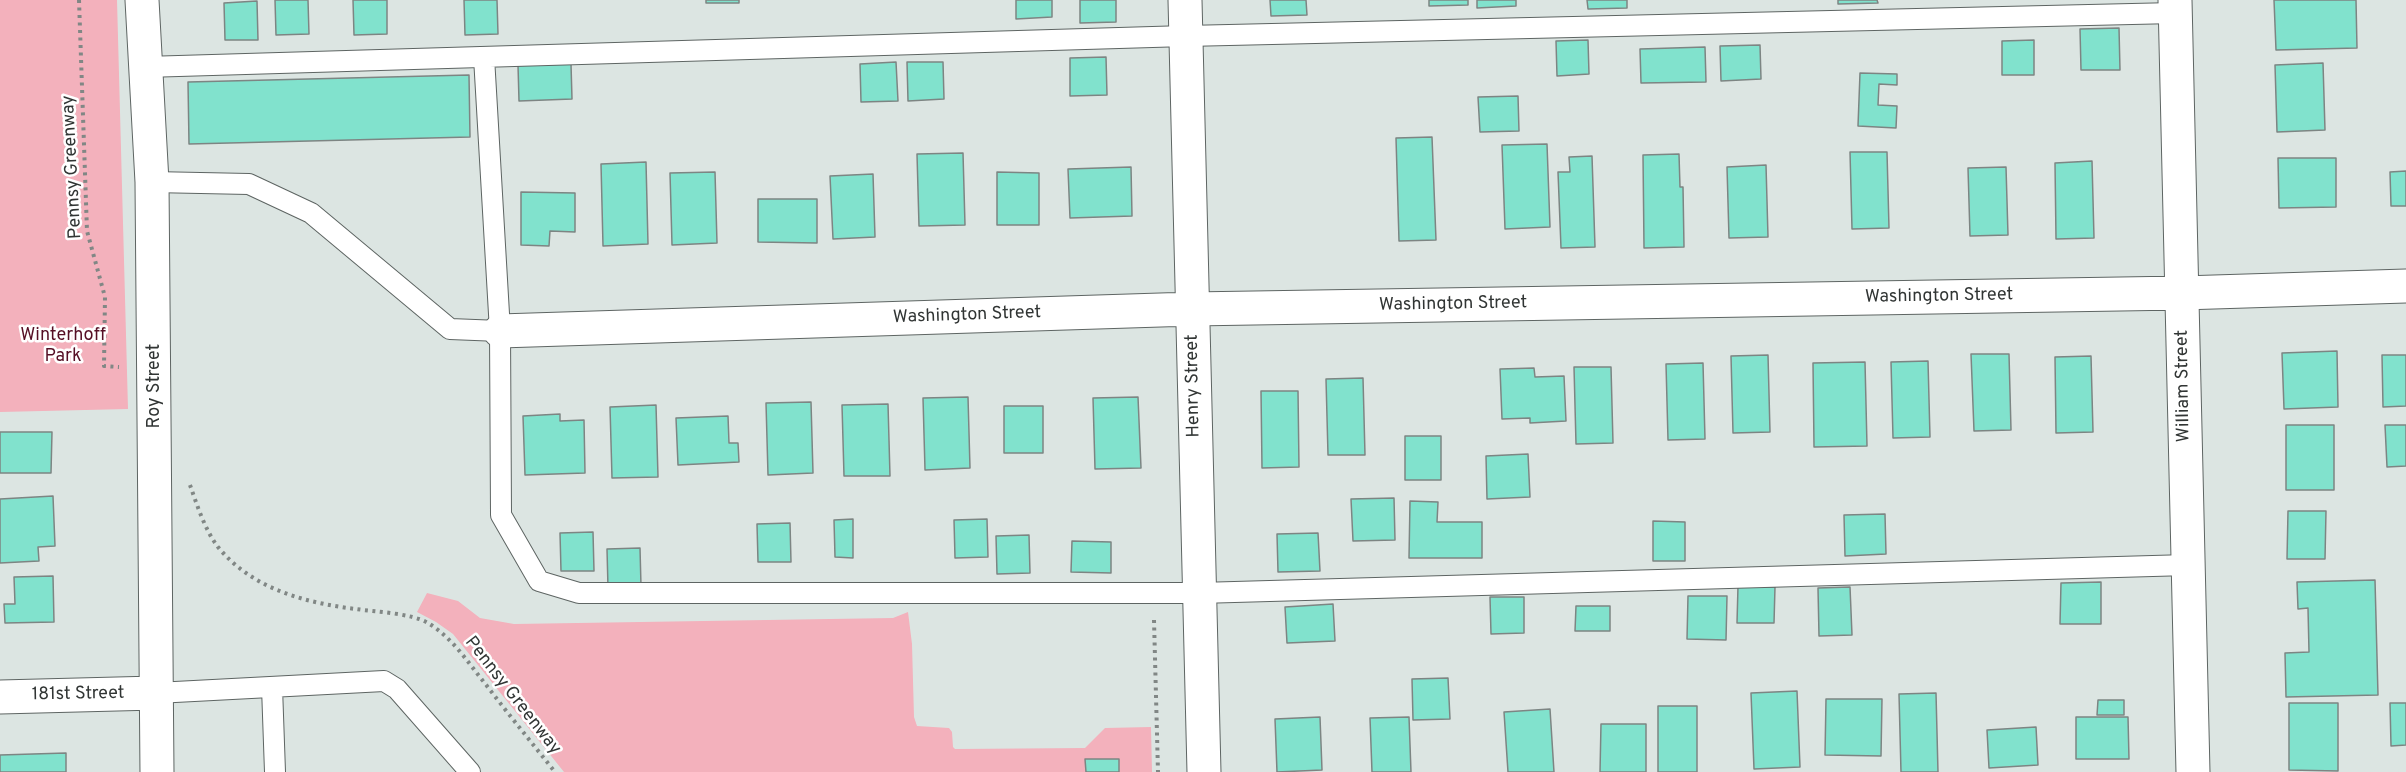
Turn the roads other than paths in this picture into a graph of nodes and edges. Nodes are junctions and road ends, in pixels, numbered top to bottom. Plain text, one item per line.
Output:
1 (142, 0) edge
2 (1185, 0) edge
3 (2175, 7) edge
4 (1186, 36) junction
5 (484, 57) junction
6 (146, 67) junction
7 (152, 182) junction
8 (2406, 286) edge
9 (2182, 293) junction
10 (1192, 309) junction
11 (500, 331) junction
12 (2188, 565) junction
13 (1199, 593) junction
14 (272, 687) junction
15 (156, 693) junction
16 (0, 697) edge
17 (157, 772) edge
18 (275, 772) edge
19 (470, 772) edge
20 (1204, 772) edge
21 (2193, 772) edge

1 - 6 street, Roy Street
2 - 4 street, Henry Street
3 - 4 lane
3 - 9 street, William Street
4 - 5 lane
4 - 10 street, Henry Street
5 - 6 lane
5 - 11 lane
6 - 7 street, Roy Street
7 - 11 lane
7 - 15 street, Roy Street
8 - 9 street, Washington Street
9 - 10 street, Washington Street
9 - 12 street, William Street
10 - 11 street, Washington Street
10 - 13 street, Henry Street
11 - 13 lane
12 - 13 lane
12 - 21 street, William Street
13 - 20 street, Henry Street
14 - 15 lane
14 - 18 lane
14 - 19 lane
15 - 16 street, 181st Street
15 - 17 street, Roy Street

